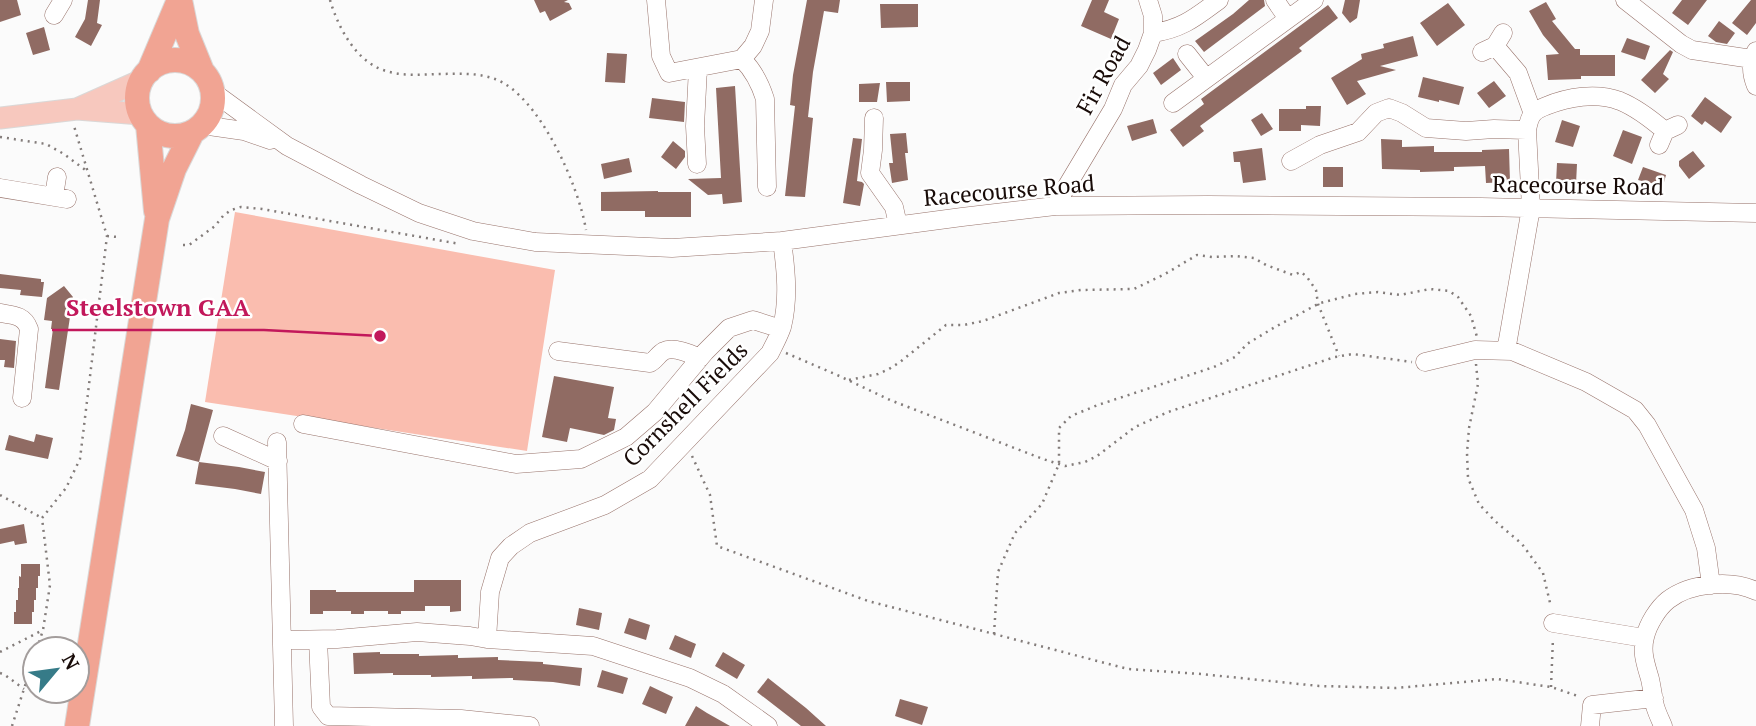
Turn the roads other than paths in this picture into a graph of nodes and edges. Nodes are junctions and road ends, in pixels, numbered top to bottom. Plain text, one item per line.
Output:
1 (179, 0) edge
2 (656, 0) edge
3 (764, 0) edge
4 (1148, 0) edge
5 (1219, 0) edge
6 (1275, 0) edge
7 (1314, 0) edge
8 (1625, 0) edge
9 (1648, 7) edge
10 (1289, 19) junction
11 (1153, 33) junction
12 (1493, 43) dead end
13 (1187, 54) dead end
14 (1754, 55) edge
15 (742, 59) junction
16 (698, 68) junction
17 (146, 75) junction
18 (1206, 78) junction
19 (208, 82) junction
20 (1756, 86) edge
21 (1173, 103) dead end
22 (73, 109) junction
23 (0, 118) edge
24 (874, 118) dead end
25 (144, 119) junction
26 (1530, 122) junction
27 (197, 129) junction
28 (1667, 134) dead end
29 (287, 146) junction
30 (1291, 162) dead end
31 (697, 164) dead end
32 (57, 177) dead end
33 (767, 187) dead end
34 (0, 188) edge
35 (1055, 206) junction
36 (1531, 208) junction
37 (1756, 214) edge
38 (157, 219) junction
39 (898, 225) junction
40 (782, 241) junction
41 (0, 313) edge
42 (778, 337) junction
43 (558, 351) dead end
44 (1506, 351) junction
45 (700, 358) junction
46 (1426, 362) road end
47 (22, 398) dead end
48 (303, 424) dead end
49 (223, 436) dead end
50 (277, 442) dead end
51 (278, 461) junction
52 (1711, 585) junction
53 (1756, 591) edge
54 (1553, 623) road end
55 (1644, 638) junction
56 (487, 639) junction
57 (283, 640) junction
58 (318, 640) junction
59 (1654, 698) junction
60 (78, 726) edge
61 (284, 726) edge
62 (530, 726) edge
63 (768, 726) edge
64 (1590, 726) edge
65 (1663, 726) edge

1 - 17 highway
1 - 19 highway
2 - 16 street
3 - 15 street
4 - 11 street
5 - 11 street, Fir Road
6 - 10 street
7 - 10 street
8 - 9 street
9 - 14 street
10 - 18 street
11 - 35 street, Fir Road
12 - 26 street
13 - 18 street
14 - 20 street
15 - 16 street
15 - 33 street
16 - 31 street
17 - 19 highway
17 - 22 main road
17 - 25 highway
18 - 21 street
19 - 27 highway
19 - 29 street, Racecourse Road
22 - 23 main road
22 - 25 main road
24 - 39 street
25 - 27 highway
25 - 38 highway
26 - 28 street
26 - 30 street
26 - 36 street
27 - 29 street, Racecourse Road
27 - 38 highway
29 - 40 street, Racecourse Road
32 - 34 street
35 - 36 street, Racecourse Road
35 - 39 street, Racecourse Road
36 - 37 street, Racecourse Road
36 - 44 street
38 - 60 highway
39 - 40 street, Racecourse Road
40 - 42 street, Cornshell Fields
41 - 47 street
42 - 45 street
42 - 56 street, Cornshell Fields
43 - 45 street
44 - 46 street
44 - 52 street
45 - 48 street
49 - 51 street
50 - 51 street
51 - 57 street
52 - 53 street
52 - 55 street
54 - 55 street
55 - 59 street
56 - 58 street
56 - 63 street
57 - 58 street
57 - 61 street
58 - 62 street
59 - 64 street
59 - 65 street

